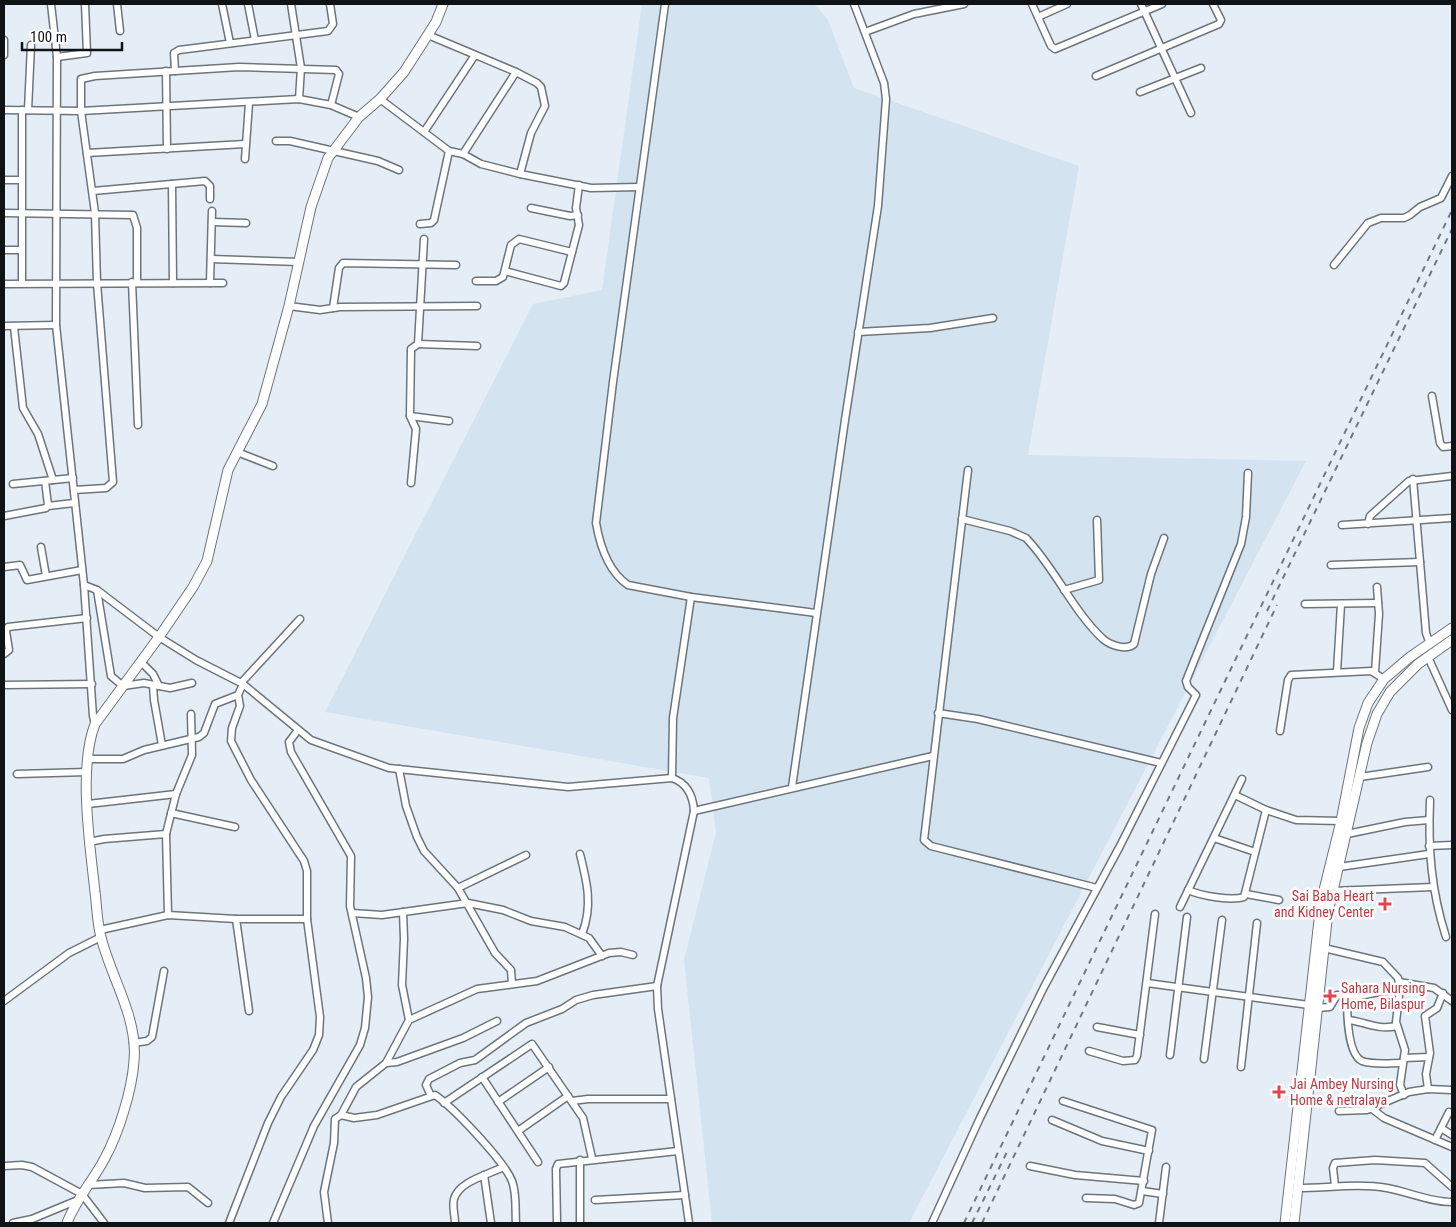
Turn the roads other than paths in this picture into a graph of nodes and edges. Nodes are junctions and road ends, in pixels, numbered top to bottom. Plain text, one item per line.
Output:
1 (51, 4) edge
2 (85, 4) edge
3 (117, 4) edge
4 (222, 4) edge
5 (248, 4) edge
6 (291, 4) edge
7 (330, 4) edge
8 (443, 4) edge
9 (665, 4) edge
10 (854, 4) edge
11 (964, 4) edge
12 (1032, 4) edge
13 (1067, 4) edge
14 (1141, 4) edge
15 (1162, 4) edge
16 (1214, 4) edge
17 (1145, 12) junction
18 (1038, 18) junction
19 (120, 31) dead end
20 (865, 32) junction
21 (296, 35) junction
22 (428, 35) junction
23 (4, 40) edge
24 (255, 40) junction
25 (230, 43) junction
26 (31, 45) dead end
27 (1161, 48) junction
28 (4, 55) edge
29 (475, 55) junction
30 (58, 57) junction
31 (301, 68) junction
32 (1200, 68) dead end
33 (166, 71) junction
34 (175, 71) junction
35 (516, 72) junction
36 (1096, 76) dead end
37 (1175, 78) junction
38 (1140, 92) dead end
39 (299, 99) junction
40 (380, 99) junction
41 (249, 103) junction
42 (331, 105) junction
43 (167, 108) junction
44 (4, 110) edge
45 (25, 110) junction
46 (57, 110) junction
47 (81, 111) junction
48 (1191, 113) dead end
49 (359, 117) junction
50 (424, 132) junction
51 (276, 141) dead end
52 (245, 144) junction
53 (167, 149) junction
54 (333, 150) junction
55 (449, 151) junction
56 (87, 153) junction
57 (463, 154) junction
58 (245, 159) dead end
59 (399, 170) dead end
60 (520, 174) junction
61 (1452, 176) edge
62 (4, 180) edge
63 (21, 180) junction
64 (172, 184) junction
65 (579, 185) junction
66 (639, 187) junction
67 (93, 191) junction
68 (210, 199) dead end
69 (531, 208) dead end
70 (212, 211) dead end
71 (4, 213) edge
72 (22, 213) junction
73 (56, 213) junction
74 (95, 214) junction
75 (578, 215) junction
76 (212, 222) junction
77 (246, 223) dead end
78 (420, 224) dead end
79 (424, 239) dead end
80 (4, 250) edge
81 (21, 250) junction
82 (572, 252) junction
83 (211, 259) junction
84 (299, 262) junction
85 (423, 264) junction
86 (456, 265) dead end
87 (1334, 265) dead end
88 (505, 271) junction
89 (476, 281) dead end
90 (135, 282) junction
91 (22, 283) junction
92 (97, 283) junction
93 (173, 283) junction
94 (210, 283) junction
95 (223, 283) dead end
96 (4, 284) edge
97 (56, 284) junction
98 (289, 306) junction
99 (422, 306) junction
100 (477, 306) dead end
101 (333, 308) junction
102 (993, 318) dead end
103 (56, 325) junction
104 (4, 326) edge
105 (14, 326) junction
106 (858, 332) junction
107 (418, 344) junction
108 (477, 346) dead end
109 (1432, 396) dead end
110 (410, 416) junction
111 (449, 421) dead end
112 (138, 425) dead end
113 (1452, 446) edge
114 (237, 452) junction
115 (273, 466) dead end
116 (968, 470) dead end
117 (1248, 473) dead end
118 (1452, 476) edge
119 (72, 478) junction
120 (53, 480) junction
121 (1413, 480) junction
122 (44, 481) junction
123 (412, 483) dead end
124 (12, 484) dead end
125 (74, 490) junction
126 (74, 503) junction
127 (48, 506) junction
128 (4, 516) edge
129 (1452, 518) edge
130 (962, 519) junction
131 (1097, 520) dead end
132 (1417, 521) junction
133 (1368, 524) junction
134 (1342, 525) dead end
135 (1164, 538) dead end
136 (42, 547) dead end
137 (1420, 562) junction
138 (1331, 565) dead end
139 (4, 567) edge
140 (82, 570) junction
141 (46, 576) junction
142 (84, 585) junction
143 (1377, 586) dead end
144 (97, 590) junction
145 (1064, 590) junction
146 (691, 597) junction
147 (1378, 603) junction
148 (1305, 604) dead end
149 (1342, 604) junction
150 (816, 613) junction
151 (87, 618) junction
152 (300, 619) dead end
153 (1452, 628) edge
154 (159, 637) junction
155 (1452, 640) edge
156 (1430, 644) junction
157 (4, 654) edge
158 (1428, 657) junction
159 (141, 662) junction
160 (1338, 672) junction
161 (1375, 672) junction
162 (1384, 679) junction
163 (192, 683) dead end
164 (92, 684) junction
165 (4, 685) edge
166 (156, 685) junction
167 (244, 685) junction
168 (123, 686) junction
169 (238, 695) junction
170 (1452, 710) edge
171 (938, 713) junction
172 (191, 714) dead end
173 (95, 724) junction
174 (297, 729) junction
175 (1280, 731) dead end
176 (192, 737) junction
177 (162, 746) junction
178 (933, 756) junction
179 (89, 759) junction
180 (1161, 763) junction
181 (1428, 767) dead end
182 (398, 769) junction
183 (87, 772) junction
184 (17, 774) dead end
185 (1360, 777) junction
186 (672, 778) junction
187 (1242, 779) dead end
188 (792, 787) junction
189 (176, 794) junction
190 (1235, 795) junction
191 (1430, 800) dead end
192 (88, 804) junction
193 (1266, 810) junction
194 (694, 811) junction
195 (171, 813) junction
196 (1429, 820) junction
197 (1341, 822) junction
198 (235, 828) dead end
199 (166, 834) junction
200 (1348, 834) junction
201 (1214, 838) junction
202 (89, 842) junction
203 (1452, 845) edge
204 (1429, 846) junction
205 (1254, 852) junction
206 (580, 854) dead end
207 (1429, 854) junction
208 (526, 855) dead end
209 (1339, 867) junction
210 (1433, 887) junction
211 (458, 888) junction
212 (1097, 888) junction
213 (1188, 890) junction
214 (1332, 891) junction
215 (1246, 894) junction
216 (1279, 900) dead end
217 (468, 903) junction
218 (1180, 907) dead end
219 (403, 912) junction
220 (352, 914) junction
221 (1155, 914) dead end
222 (168, 915) junction
223 (1187, 917) dead end
224 (236, 919) junction
225 (307, 919) junction
226 (1222, 920) dead end
227 (1257, 924) dead end
228 (100, 934) junction
229 (582, 934) junction
230 (1446, 937) dead end
231 (1324, 948) junction
232 (633, 955) dead end
233 (602, 956) junction
234 (164, 971) dead end
235 (1147, 983) junction
236 (512, 984) junction
237 (1400, 985) junction
238 (657, 986) junction
239 (1178, 988) junction
240 (1213, 992) junction
241 (1444, 993) junction
242 (1314, 995) junction
243 (1249, 997) junction
244 (1347, 997) junction
245 (4, 1001) edge
246 (1452, 1001) edge
247 (1313, 1006) junction
248 (249, 1011) dead end
249 (409, 1020) junction
250 (1349, 1020) junction
251 (498, 1021) dead end
252 (1397, 1026) junction
253 (1097, 1027) dead end
254 (1140, 1035) junction
255 (133, 1043) junction
256 (1089, 1051) dead end
257 (1170, 1055) dead end
258 (1429, 1057) junction
259 (1204, 1059) dead end
260 (1403, 1060) junction
261 (386, 1063) junction
262 (549, 1067) junction
263 (1241, 1067) dead end
264 (482, 1077) junction
265 (1428, 1089) junction
266 (1452, 1090) edge
267 (1404, 1095) junction
268 (431, 1096) junction
269 (570, 1099) junction
270 (671, 1099) junction
271 (1063, 1101) dead end
272 (498, 1102) junction
273 (444, 1103) junction
274 (1371, 1108) junction
275 (1339, 1111) dead end
276 (1449, 1112) dead end
277 (341, 1115) junction
278 (1052, 1120) dead end
279 (1441, 1128) junction
280 (518, 1131) junction
281 (1452, 1135) edge
282 (1435, 1140) junction
283 (1452, 1148) edge
284 (678, 1151) junction
285 (1149, 1151) junction
286 (592, 1158) junction
287 (580, 1160) junction
288 (538, 1162) dead end
289 (4, 1166) edge
290 (1030, 1166) dead end
291 (503, 1167) junction
292 (1166, 1167) dead end
293 (484, 1175) junction
294 (1144, 1181) junction
295 (88, 1185) junction
296 (1335, 1186) junction
297 (1452, 1187) edge
298 (1298, 1188) junction
299 (1142, 1191) junction
300 (1163, 1194) junction
301 (685, 1195) junction
302 (80, 1197) junction
303 (1086, 1198) dead end
304 (595, 1200) dead end
305 (1452, 1202) edge
306 (208, 1203) dead end
307 (13, 1223) edge
308 (67, 1223) edge
309 (104, 1223) edge
310 (229, 1223) edge
311 (273, 1223) edge
312 (328, 1223) edge
313 (455, 1223) edge
314 (492, 1223) edge
315 (516, 1223) edge
316 (557, 1223) edge
317 (580, 1223) edge
318 (689, 1223) edge
319 (932, 1223) edge
320 (1159, 1223) edge
321 (1285, 1223) edge
322 (1294, 1223) edge

1 - 30 street
2 - 30 street
3 - 19 street
4 - 25 street
5 - 24 street
6 - 21 street
7 - 21 street
8 - 22 street
9 - 66 street
10 - 20 street
11 - 20 street
12 - 18 street
13 - 18 street
14 - 17 street
15 - 17 street
16 - 27 street
17 - 18 street
17 - 27 street
20 - 106 street
21 - 24 street
21 - 31 street
22 - 29 street
22 - 40 street
23 - 28 street
24 - 25 street
25 - 34 street
26 - 45 street
27 - 36 street
27 - 37 street
29 - 35 street
29 - 50 street
30 - 46 street
31 - 34 street
31 - 39 street
31 - 42 street
32 - 37 street
33 - 34 street
33 - 43 street
33 - 47 street
35 - 57 street
35 - 60 street
37 - 38 street
37 - 48 street
39 - 41 street
39 - 42 street
40 - 49 street
40 - 50 street
41 - 43 street
41 - 52 street
42 - 49 street
43 - 47 street
43 - 53 street
44 - 45 street
45 - 46 street
45 - 63 street
46 - 47 street
46 - 73 street
47 - 56 street
49 - 54 street
50 - 55 street
51 - 54 street
52 - 53 street
52 - 58 street
53 - 56 street
54 - 59 street
54 - 84 street
55 - 57 street
55 - 78 street
56 - 67 street
57 - 60 street
60 - 65 street
61 - 87 street
62 - 63 street
63 - 72 street
64 - 67 street
64 - 68 street
64 - 93 street
65 - 66 street
65 - 75 street
66 - 146 street
67 - 74 street
69 - 75 street
70 - 76 street
71 - 72 street
72 - 73 street
72 - 81 street
73 - 74 street
73 - 97 street
74 - 90 street
74 - 92 street
75 - 82 street
76 - 77 street
76 - 83 street
79 - 85 street
80 - 81 street
81 - 91 street
82 - 88 street
82 - 88 street
83 - 84 street
83 - 94 street
84 - 98 street
85 - 86 street
85 - 99 street
85 - 101 street
88 - 89 street
90 - 92 street
90 - 93 street
90 - 112 street
91 - 96 street
91 - 97 street
92 - 97 street
92 - 125 street
93 - 94 street
94 - 95 street
97 - 103 street
98 - 101 street
98 - 114 street
99 - 100 street
99 - 101 street
99 - 107 street
102 - 106 street
103 - 105 street
103 - 119 street
104 - 105 street
105 - 120 street
106 - 150 street
107 - 108 street
107 - 110 street
109 - 113 street
110 - 111 street
110 - 123 street
114 - 115 street
114 - 154 street
116 - 130 street
117 - 180 street
118 - 121 street
119 - 120 street
119 - 125 street
120 - 122 street
121 - 132 street
121 - 133 street
122 - 124 street
122 - 127 street
125 - 126 street
126 - 127 street
126 - 140 street
127 - 128 street
129 - 132 street
130 - 145 street
130 - 171 street
131 - 145 street
132 - 133 street
132 - 137 street
133 - 134 street
135 - 145 street
136 - 141 street
137 - 138 street
137 - 156 street
139 - 141 street
140 - 141 street
140 - 142 street
142 - 144 street
142 - 151 street
143 - 147 street
144 - 154 street
144 - 168 street
146 - 150 street
146 - 186 street
147 - 149 street
147 - 161 street
148 - 149 street
149 - 160 street
150 - 188 street
151 - 157 street
151 - 164 street
152 - 167 street
153 - 156 street
154 - 159 street
154 - 167 street
155 - 158 street
156 - 162 street
158 - 170 street
158 - 185 street
159 - 166 street
159 - 168 street
160 - 161 street
160 - 175 street
161 - 162 street
162 - 197 street
163 - 166 street
164 - 165 street
164 - 173 street
166 - 168 street
166 - 177 street
167 - 169 street
167 - 174 street
168 - 173 street
169 - 176 street
169 - 225 street
171 - 178 street
171 - 180 street
172 - 176 street
173 - 179 street
174 - 182 street
174 - 220 street
176 - 177 street
176 - 189 street
177 - 179 street
178 - 188 street
178 - 212 street
179 - 183 street
180 - 212 street
181 - 185 street
182 - 186 street
182 - 211 street
183 - 184 street
183 - 192 street
185 - 200 street
186 - 194 street
187 - 190 street
188 - 194 street
189 - 192 street
189 - 195 street
190 - 193 street
190 - 201 street
191 - 196 street
192 - 202 street
193 - 197 street
193 - 205 street
194 - 238 street
195 - 198 street
195 - 199 street
196 - 200 street
196 - 204 street
197 - 242 street
199 - 202 street
199 - 222 street
200 - 209 street
201 - 205 street
201 - 213 street
202 - 228 street
203 - 204 street
204 - 207 street
205 - 215 street
206 - 229 street
207 - 209 street
207 - 210 street
208 - 211 street
209 - 214 street
210 - 214 street
210 - 230 street
211 - 217 street
212 - 319 street
213 - 215 street
213 - 218 street
214 - 231 street
215 - 216 street
217 - 219 street
217 - 229 street
217 - 236 street
219 - 220 street
219 - 249 street
220 - 311 street
221 - 235 street
222 - 224 street
222 - 228 street
223 - 239 street
224 - 225 street
224 - 248 street
225 - 310 street
226 - 240 street
227 - 243 street
228 - 245 street
228 - 255 street
229 - 233 street
231 - 237 street
231 - 242 street
232 - 233 street
233 - 236 street
234 - 255 street
235 - 239 street
235 - 254 street
236 - 249 street
237 - 241 street
237 - 244 street
237 - 252 street
238 - 268 street
238 - 270 street
239 - 240 street
239 - 257 street
240 - 243 street
240 - 259 street
241 - 246 street
241 - 258 street
242 - 247 street
243 - 247 street
243 - 263 street
244 - 247 street
244 - 250 street
247 - 298 street
247 - 321 street
249 - 261 street
250 - 252 street
250 - 260 street
251 - 261 street
252 - 260 street
253 - 254 street
254 - 256 street
255 - 295 street
258 - 260 street
258 - 265 street
260 - 267 street
261 - 277 street
262 - 264 street
262 - 269 street
262 - 272 street
264 - 272 street
264 - 273 street
265 - 266 street
265 - 267 street
267 - 274 street
268 - 273 street
268 - 277 street
269 - 270 street
269 - 280 street
269 - 286 street
270 - 284 street
271 - 285 street
272 - 280 street
273 - 291 street
274 - 275 street
274 - 282 street
276 - 279 street
277 - 312 street
278 - 285 street
279 - 281 street
279 - 282 street
280 - 288 street
282 - 283 street
284 - 286 street
284 - 301 street
285 - 294 street
286 - 287 street
287 - 316 street
287 - 317 street
289 - 302 street
290 - 294 street
291 - 293 street
291 - 315 street
292 - 300 street
293 - 313 street
293 - 314 street
294 - 299 street
295 - 302 street
295 - 306 street
296 - 297 street
296 - 298 street
296 - 305 street
298 - 322 street
299 - 300 street
299 - 303 street
300 - 320 street
301 - 304 street
301 - 318 street
302 - 307 street
302 - 308 street
302 - 309 street

